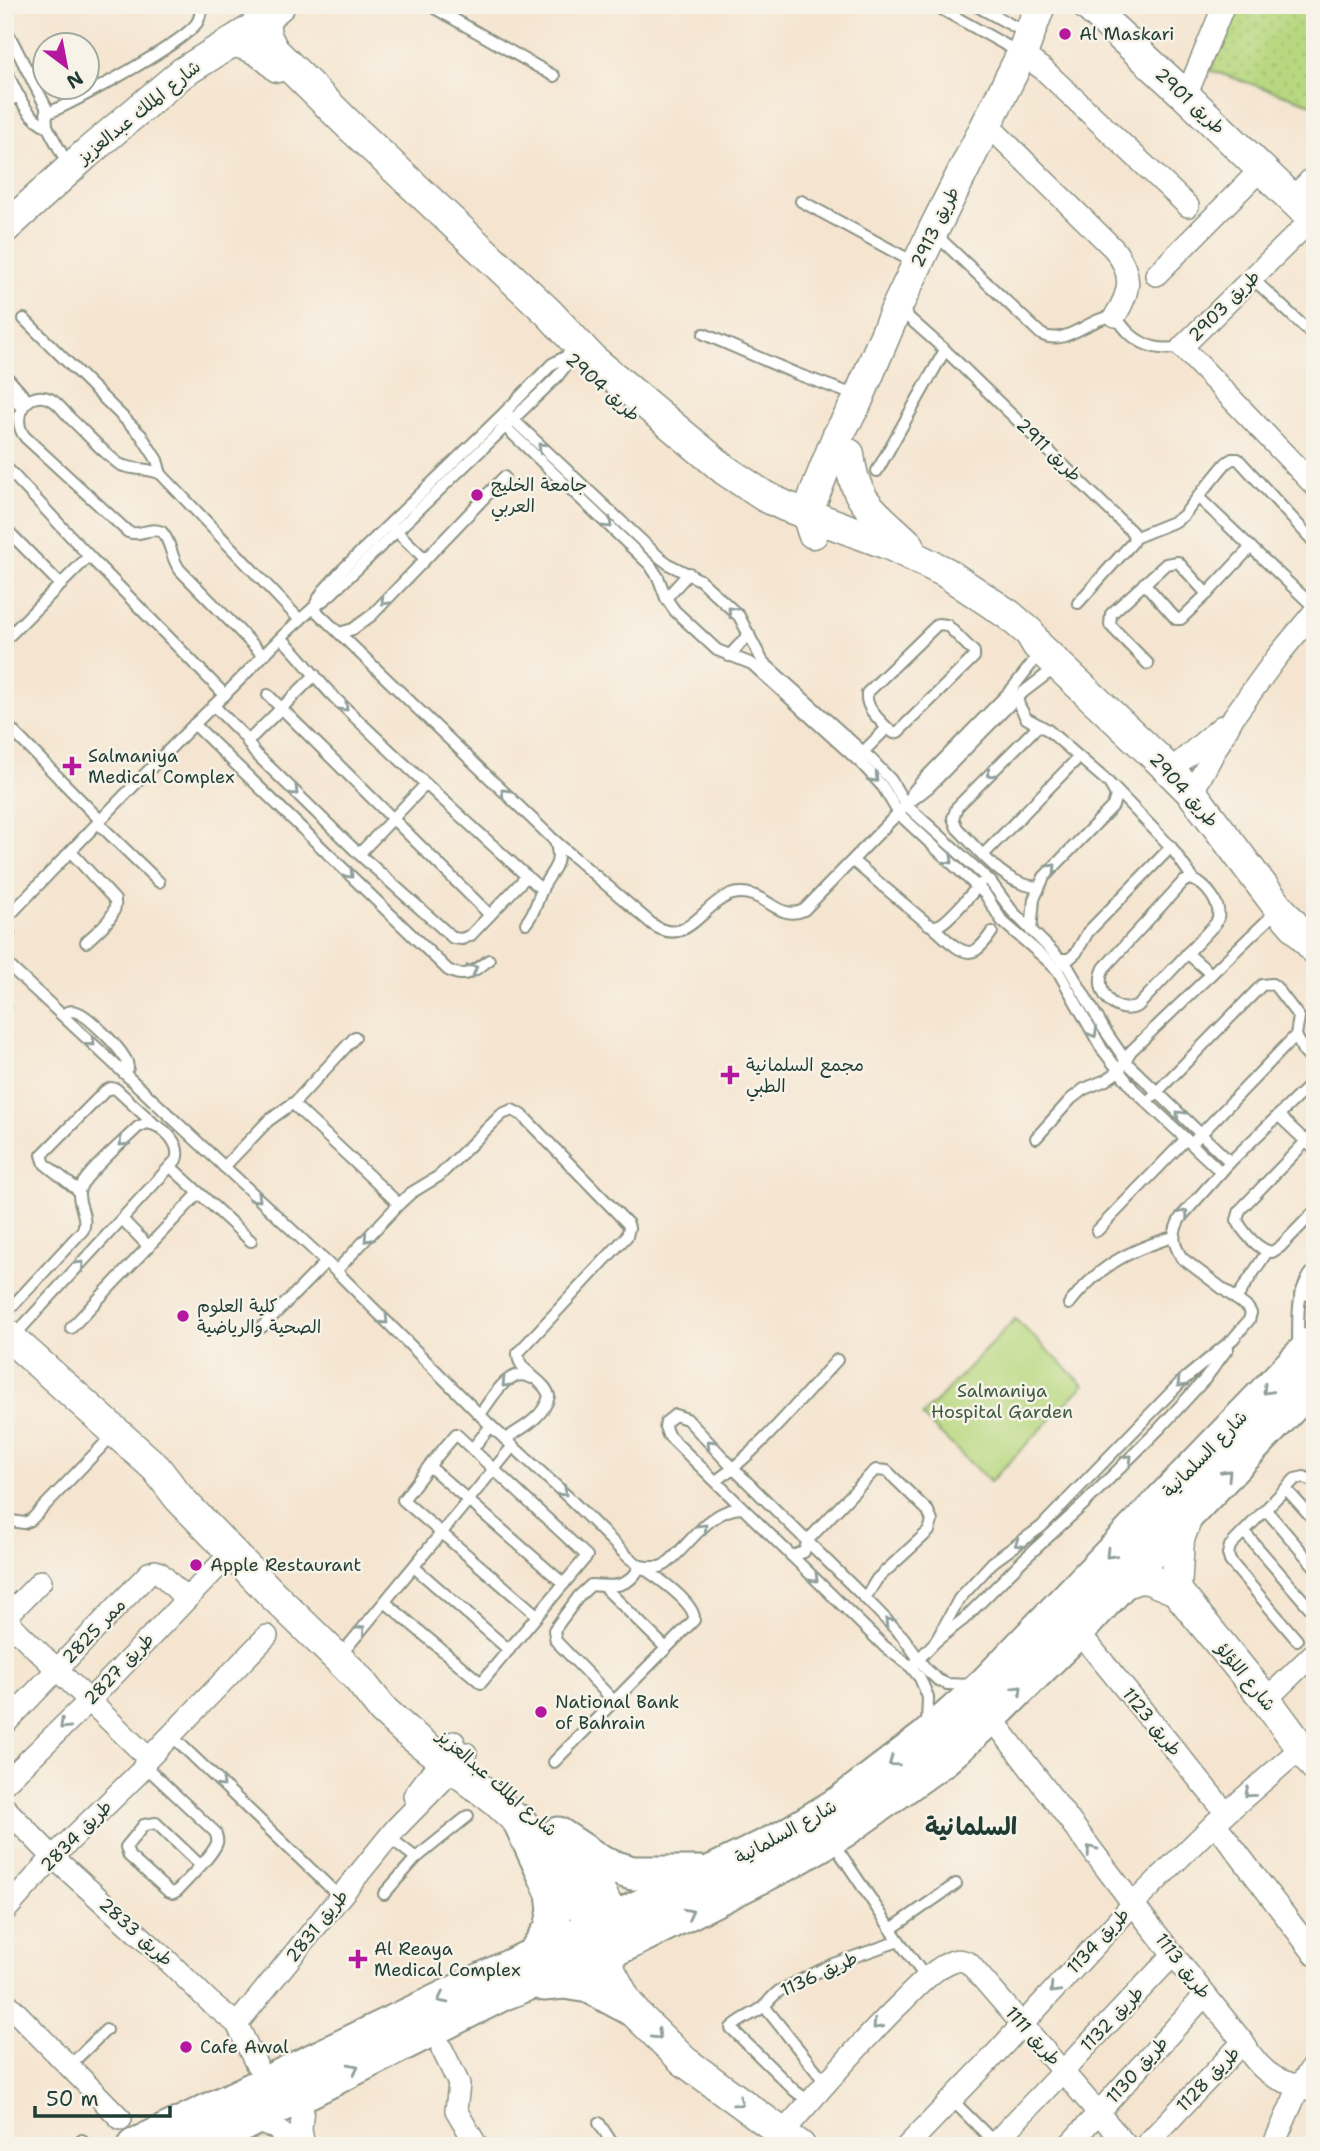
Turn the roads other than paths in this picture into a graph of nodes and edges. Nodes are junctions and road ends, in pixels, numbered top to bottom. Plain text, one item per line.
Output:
1 (201, 5) edge
2 (429, 5) edge
3 (975, 5) edge
4 (1040, 5) edge
5 (1087, 5) edge
6 (1224, 5) edge
7 (935, 6) edge
8 (272, 12) edge
9 (5, 27) edge
10 (233, 42) junction
11 (1026, 44) junction
12 (5, 69) edge
13 (554, 76) dead end
14 (1186, 96) junction
15 (20, 97) junction
16 (5, 101) edge
17 (48, 113) junction
18 (986, 123) junction
19 (47, 126) junction
20 (70, 169) junction
21 (1261, 169) junction
22 (1315, 175) edge
23 (801, 201) dead end
24 (1188, 206) dead end
25 (1306, 213) edge
26 (5, 228) edge
27 (933, 231) junction
28 (917, 265) junction
29 (1156, 275) dead end
30 (1252, 278) junction
31 (897, 307) junction
32 (1115, 316) junction
33 (24, 319) dead end
34 (704, 334) dead end
35 (1315, 337) edge
36 (1182, 347) junction
37 (572, 350) junction
38 (945, 350) junction
39 (5, 375) edge
40 (5, 390) edge
41 (857, 400) junction
42 (25, 405) junction
43 (505, 419) junction
44 (849, 454) junction
45 (5, 466) edge
46 (877, 471) dead end
47 (161, 474) junction
48 (504, 477) dead end
49 (1315, 486) edge
50 (1198, 497) junction
51 (813, 526) junction
52 (5, 528) edge
53 (393, 528) junction
54 (1134, 538) junction
55 (1314, 542) edge
56 (1251, 547) junction
57 (89, 556) junction
58 (425, 559) junction
59 (924, 560) junction
60 (689, 573) junction
61 (1144, 583) junction
62 (61, 585) junction
63 (1207, 594) junction
64 (666, 598) junction
65 (1078, 603) dead end
66 (313, 608) junction
67 (1313, 615) edge
68 (300, 620) junction
69 (339, 633) junction
70 (749, 634) junction
71 (282, 639) junction
72 (5, 640) edge
73 (1037, 645) junction
74 (263, 655) junction
75 (729, 656) junction
76 (1148, 664) dead end
77 (1063, 669) junction
78 (315, 675) junction
79 (225, 695) junction
80 (268, 695) dead end
81 (1017, 698) junction
82 (214, 706) junction
83 (281, 709) junction
84 (1234, 716) junction
85 (5, 723) edge
86 (194, 724) junction
87 (1039, 725) junction
88 (887, 728) junction
89 (248, 741) junction
90 (860, 756) junction
91 (1079, 757) junction
92 (1170, 771) junction
93 (425, 785) junction
94 (1113, 787) junction
95 (1192, 793) junction
96 (903, 810) junction
97 (392, 819) junction
98 (99, 821) junction
99 (555, 841) junction
100 (1171, 847) junction
101 (71, 852) junction
102 (359, 854) junction
103 (984, 855) junction
104 (853, 860) junction
105 (527, 876) junction
106 (1194, 880) junction
107 (159, 882) dead end
108 (981, 883) junction
109 (1038, 887) junction
110 (541, 890) junction
111 (1279, 908) junction
112 (490, 915) junction
113 (5, 923) edge
114 (526, 923) dead end
115 (932, 926) junction
116 (1031, 931) junction
117 (992, 932) dead end
118 (86, 942) dead end
119 (5, 947) edge
120 (1315, 949) edge
121 (1187, 953) junction
122 (489, 960) dead end
123 (1054, 960) junction
124 (5, 962) edge
125 (1211, 974) junction
126 (1296, 1035) junction
127 (355, 1037) dead end
128 (1125, 1059) junction
129 (1315, 1064) edge
130 (1119, 1071) junction
131 (1315, 1080) edge
132 (1156, 1092) junction
133 (1147, 1102) junction
134 (293, 1104) junction
135 (1279, 1116) junction
136 (153, 1123) junction
137 (1315, 1132) edge
138 (1201, 1134) junction
139 (1036, 1138) dead end
140 (1188, 1141) junction
141 (1306, 1141) junction
142 (1315, 1150) edge
143 (1230, 1162) junction
144 (171, 1167) junction
145 (224, 1167) junction
146 (1221, 1172) junction
147 (79, 1191) junction
148 (199, 1193) junction
149 (399, 1204) junction
150 (1315, 1211) edge
151 (123, 1220) junction
152 (1097, 1231) dead end
153 (1173, 1237) junction
154 (251, 1241) dead end
155 (149, 1247) junction
156 (1267, 1252) junction
157 (326, 1262) junction
158 (1315, 1268) edge
159 (336, 1271) junction
160 (38, 1279) junction
161 (54, 1293) junction
162 (1315, 1294) edge
163 (1300, 1296) junction
164 (1236, 1299) junction
165 (1069, 1304) dead end
166 (262, 1327) dead end
167 (71, 1328) dead end
168 (7, 1337) edge
169 (1233, 1339) junction
170 (837, 1360) dead end
171 (1309, 1361) edge
172 (543, 1385) junction
173 (480, 1414) junction
174 (491, 1426) junction
175 (107, 1441) junction
176 (509, 1442) junction
177 (472, 1449) junction
178 (429, 1466) junction
179 (733, 1468) junction
180 (494, 1470) junction
181 (716, 1481) junction
182 (1315, 1483) edge
183 (1286, 1489) junction
184 (179, 1498) junction
185 (468, 1501) junction
186 (741, 1508) junction
187 (1266, 1510) junction
188 (1188, 1515) junction
189 (5, 1520) edge
190 (1315, 1521) edge
191 (797, 1530) junction
192 (1245, 1533) junction
193 (441, 1534) junction
194 (808, 1541) junction
195 (783, 1547) junction
196 (231, 1553) junction
197 (792, 1556) junction
198 (640, 1566) junction
199 (414, 1567) junction
200 (1315, 1567) edge
201 (41, 1581) dead end
202 (564, 1584) junction
203 (1120, 1585) junction
204 (603, 1586) junction
205 (1176, 1590) junction
206 (865, 1598) junction
207 (186, 1599) junction
208 (385, 1602) junction
209 (1315, 1614) edge
210 (537, 1615) junction
211 (6, 1621) edge
212 (1078, 1631) junction
213 (267, 1636) dead end
214 (936, 1641) junction
215 (1306, 1646) edge
216 (666, 1648) junction
217 (509, 1650) junction
218 (915, 1663) junction
219 (347, 1667) junction
220 (57, 1670) junction
221 (985, 1684) junction
222 (1266, 1700) junction
223 (614, 1701) junction
224 (88, 1702) junction
225 (991, 1717) junction
226 (5, 1724) edge
227 (172, 1736) junction
228 (926, 1737) junction
229 (454, 1755) junction
230 (1308, 1757) edge
231 (554, 1762) dead end
232 (146, 1763) junction
233 (5, 1783) edge
234 (5, 1808) edge
235 (468, 1816) dead end
236 (1220, 1818) junction
237 (520, 1822) junction
238 (392, 1832) junction
239 (558, 1834) junction
240 (839, 1853) dead end
241 (53, 1857) junction
242 (416, 1858) junction
243 (200, 1865) junction
244 (712, 1872) junction
245 (956, 1884) dead end
246 (384, 1894) dead end
247 (341, 1898) junction
248 (1133, 1904) junction
249 (5, 1911) edge
250 (891, 1929) junction
251 (602, 1934) junction
252 (899, 1941) junction
253 (534, 1954) junction
254 (1174, 1954) junction
255 (1315, 1955) edge
256 (926, 1978) junction
257 (504, 1993) junction
258 (1205, 1995) junction
259 (5, 2001) edge
260 (764, 2006) junction
261 (630, 2008) junction
262 (237, 2024) junction
263 (1022, 2024) junction
264 (106, 2030) dead end
265 (1243, 2042) junction
266 (442, 2049) dead end
267 (1315, 2062) edge
268 (256, 2064) dead end
269 (69, 2066) junction
270 (1063, 2070) junction
271 (825, 2082) junction
272 (1307, 2089) edge
273 (304, 2093) junction
274 (951, 2099) junction
275 (810, 2102) junction
276 (1098, 2113) junction
277 (251, 2120) junction
278 (599, 2123) dead end
279 (128, 2132) edge
280 (792, 2139) edge
281 (994, 2144) edge
282 (200, 2146) edge
283 (297, 2146) edge
284 (304, 2146) edge
285 (477, 2146) edge
286 (614, 2146) edge
287 (907, 2146) edge
288 (1068, 2146) edge
289 (1127, 2146) edge
290 (1144, 2146) edge
291 (1273, 2146) edge

1 - 17 lane
2 - 13 lane
3 - 11 lane
4 - 11 street, طريق 2913
5 - 14 street, طريق 2901
6 - 14 street
7 - 11 lane
8 - 10 street, شارع الملك عبدالعزيز
8 - 37 street, طريق 2904
9 - 17 lane
10 - 20 street, شارع الملك عبدالعزيز
10 - 37 street, طريق 2904
11 - 18 street, طريق 2913
11 - 24 street
12 - 15 lane
14 - 21 street, طريق 2901
15 - 16 lane
15 - 19 lane
17 - 19 lane
18 - 27 street, طريق 2913
18 - 32 street
19 - 20 lane
20 - 26 street, شارع الملك عبدالعزيز
21 - 25 street, طريق 2901
21 - 29 street
22 - 25 street
23 - 28 lane
25 - 30 street, طريق 2903
27 - 28 street, طريق 2913
27 - 32 lane
28 - 31 street, طريق 2913
30 - 35 lane
30 - 36 street, طريق 2903
31 - 38 lane, طريق 2911
31 - 41 street, طريق 2913
32 - 36 lane
33 - 47 lane
34 - 41 lane
36 - 49 street, طريق 2903
37 - 43 lane
37 - 51 street, طريق 2904
38 - 46 lane
38 - 54 lane, طريق 2911
39 - 42 lane
40 - 42 lane
41 - 44 street, طريق 2913
41 - 51 street, طريق 2913
42 - 47 lane
42 - 74 lane
43 - 53 lane
60 -> 43 lane
43 -> 64 lane
44 - 51 street, طريق 2913
44 - 59 street
45 - 57 lane
47 - 68 lane
48 - 58 lane
50 - 54 lane
50 - 55 lane
50 - 56 lane
51 - 59 street, طريق 2904
51 - 73 street, طريق 2904
52 - 62 lane
53 - 58 lane
53 - 66 lane
54 - 65 lane
56 - 63 lane
56 - 67 lane
57 - 62 lane
57 - 79 lane
58 -> 69 lane
59 - 73 street, طريق 2904
60 - 64 lane
70 -> 60 lane
61 - 63 lane
61 - 63 lane
61 - 76 lane
62 - 72 lane
64 - 75 lane
66 - 68 lane
66 - 69 lane
67 - 84 street
68 - 71 lane
99 -> 69 lane
70 - 75 lane
70 - 90 lane
71 - 74 lane
71 - 78 lane
73 - 77 street, طريق 2904
73 - 96 lane
74 - 79 lane
75 - 90 lane
77 - 81 lane
77 - 92 street, طريق 2904
78 - 83 lane
78 -> 93 lane
79 - 82 lane
80 - 83 lane
81 - 87 lane
81 - 96 lane
82 - 86 lane
82 - 89 lane
83 - 89 lane
83 - 97 lane
84 - 92 street
84 - 95 street
85 - 98 lane
86 - 98 lane
86 -> 122 lane
87 - 91 lane
87 -> 103 lane
88 - 88 lane
88 - 90 lane
89 -> 102 lane
90 - 96 lane
91 - 94 lane
91 - 103 lane
92 - 95 street, طريق 2904
93 - 97 lane
93 - 105 lane
94 - 100 lane
109 -> 94 lane
95 - 111 street, طريق 2904
96 - 104 lane
96 - 108 lane
97 - 102 lane
97 - 112 lane
98 - 101 lane
98 - 107 lane
99 - 104 lane
99 - 110 lane
100 - 106 lane
100 - 123 lane
101 - 113 lane
101 - 118 lane
102 - 112 lane
103 - 109 lane
104 - 115 lane
105 - 110 lane
105 - 112 lane
106 - 121 lane
106 - 121 lane
108 - 115 lane
108 - 116 lane
108 - 123 lane
109 - 116 lane
110 - 114 lane
111 - 120 street, طريق 2904
111 - 125 lane
113 - 119 lane
115 - 117 lane
116 - 123 lane
121 - 125 lane
123 - 128 lane
123 -> 130 lane
124 -> 145 lane
125 - 128 lane
126 - 129 lane
126 - 132 lane
126 - 138 lane
127 - 134 lane
128 - 130 lane
128 - 132 lane
130 - 133 lane
130 - 139 lane
131 - 135 lane
132 - 133 lane
138 -> 132 lane
133 - 140 lane
134 - 145 lane
134 - 149 lane
135 - 141 lane
135 - 143 lane
136 - 144 lane
136 -> 147 lane
136 - 147 lane
137 - 141 lane
138 - 140 lane
138 - 143 lane
140 - 146 lane
140 - 152 lane
141 - 142 lane
141 - 156 lane
143 - 146 lane
144 - 148 lane
144 - 151 lane
145 -> 157 lane
153 -> 146 lane
147 - 160 lane
148 - 154 lane
148 - 155 lane
149 -> 159 lane
149 - 172 lane
150 - 156 lane
151 - 155 lane
161 -> 151 lane
153 - 164 lane
153 - 165 lane
155 - 167 lane
156 - 164 lane
157 - 159 lane
157 - 166 lane
158 - 163 lane
159 -> 173 lane
160 - 161 lane
160 - 168 lane
161 - 168 lane
162 - 163 lane
163 - 171 lane
164 - 169 lane
168 - 175 street, شارع الملك عبدالعزيز
168 - 184 street, شارع الملك عبدالعزيز
214 -> 169 lane
169 -> 214 lane
170 - 179 lane
188 -> 171 main road, شارع السلمانية
171 -> 221 main road, شارع السلمانية
172 -> 173 lane
172 - 176 lane
173 - 174 lane
174 - 176 lane
174 - 177 lane
175 - 184 street, شارع الملك عبدالعزيز
175 - 189 lane
176 - 180 lane
176 -> 198 lane
177 - 178 lane
177 - 180 lane
178 - 185 lane
178 - 193 lane
179 - 181 lane
179 -> 181 lane
179 - 191 lane
180 - 185 lane
180 - 202 lane
181 - 186 lane
182 - 183 lane
183 - 187 lane
183 - 190 lane
184 - 196 street, شارع الملك عبدالعزيز
185 - 193 lane
185 - 202 lane
186 - 195 lane
198 -> 186 lane
187 - 192 lane
187 - 200 lane
188 - 203 main road, شارع السلمانية
188 - 205 street
191 - 194 lane
191 - 195 lane
192 - 209 lane
192 - 215 lane
193 - 199 lane
193 - 210 lane
194 - 197 lane
194 - 206 lane
194 - 206 lane
195 - 197 lane
196 - 207 street, طريق 2827
196 - 219 street, شارع الملك عبدالعزيز
197 -> 218 lane
198 - 204 lane
198 - 216 lane
199 - 208 lane
199 - 217 lane
201 - 211 street
202 - 210 lane
203 - 205 street
203 - 212 main road, شارع السلمانية
204 - 216 lane
204 - 223 lane
205 - 222 street, شارع اللؤلؤ
218 -> 206 lane
207 - 220 street, ممر 2825
207 - 224 street, طريق 2827
208 - 217 lane
219 -> 208 lane
210 - 217 lane
211 - 220 street
225 -> 212 main road, شارع السلمانية
212 - 236 street, طريق 1123
213 - 227 street, طريق 2834
214 - 218 lane
215 - 222 street
216 - 223 lane
218 - 221 lane
218 - 228 lane
219 - 229 street, شارع الملك عبدالعزيز
220 - 224 street
220 - 226 street, ممر 2825
221 - 228 main road, شارع السلمانية
222 - 230 street, شارع اللؤلؤ
223 - 231 lane
224 - 232 street
224 -> 233 street, طريق 2827
248 -> 225 street, طريق 1113
251 -> 225 main road, شارع السلمانية
227 - 232 street, طريق 2834
227 -> 247 lane
228 -> 244 main road, شارع السلمانية
229 - 237 street, شارع الملك عبدالعزيز
229 - 238 street, طريق 2831
229 - 239 street, شارع الملك عبدالعزيز
230 -> 236 street, طريق 1134
232 - 241 street, طريق 2834
232 - 243 lane
234 - 241 street, طريق 2833
235 - 242 lane
236 - 248 street, طريق 1134
236 - 255 street, طريق 1123
237 - 251 street, شارع الملك عبدالعزيز
237 - 253 main road
238 - 242 lane
238 - 247 street, طريق 2831
239 - 244 main road
239 - 251 street, شارع الملك عبدالعزيز
240 - 250 lane
241 - 249 street, طريق 2834
241 - 262 street, طريق 2833
242 - 246 lane
243 - 243 lane
244 - 251 main road, شارع السلمانية
245 - 250 lane
247 - 262 street, طريق 2831
248 - 254 street, طريق 1113
248 -> 263 street, طريق 1134
250 - 252 lane
251 - 253 main road, شارع السلمانية
251 - 257 main road, شارع السلمانية
251 - 261 street
252 - 256 lane
252 - 260 lane, طريق 1136
253 -> 279 main road, شارع السلمانية
254 - 258 street, طريق 1113
254 - 270 street, طريق 1132
256 - 263 street, طريق 1111
256 -> 271 street, طريق 1111
257 - 261 main road
273 -> 257 main road, شارع السلمانية
258 - 265 street, طريق 1113
258 - 276 street, طريق 1130
259 - 269 street
260 - 271 lane
260 - 275 lane, طريق 1136
261 -> 280 street
262 - 268 street, طريق 2833
263 - 270 street, طريق 1111
263 - 274 street, طريق 1134
264 - 269 lane
265 - 272 street, طريق 1113
265 - 290 street, طريق 1128
266 - 285 street
267 - 272 street
269 - 279 street
270 - 276 street, طريق 1111
270 - 281 street, طريق 1132
271 - 275 street, طريق 1111
272 - 291 street
273 - 277 main road, شارع السلمانية
273 - 284 street
274 - 281 lane
274 - 287 street, طريق 1134
275 - 280 street, طريق 1111
276 - 288 street, طريق 1130
276 - 289 street, طريق 1111
277 - 282 main road, شارع السلمانية
277 - 283 street
278 - 286 lane

